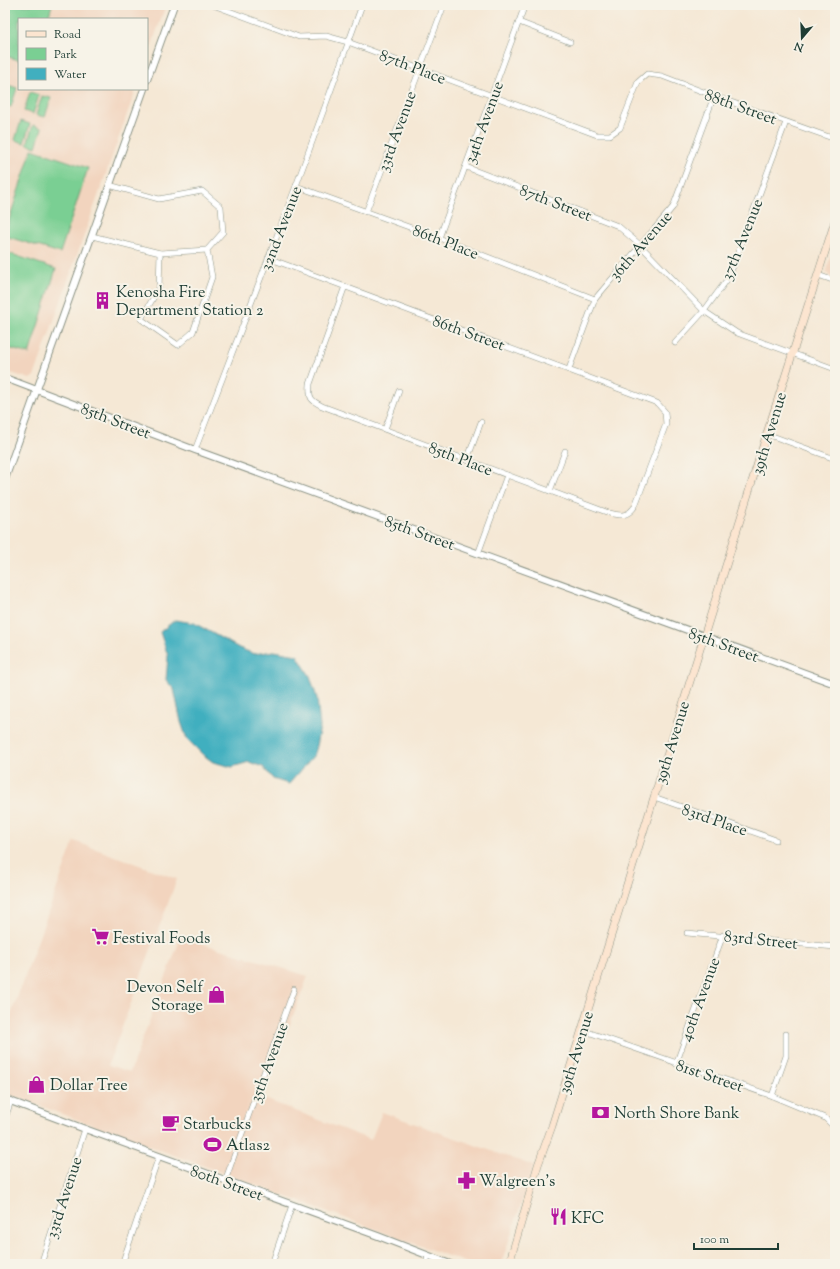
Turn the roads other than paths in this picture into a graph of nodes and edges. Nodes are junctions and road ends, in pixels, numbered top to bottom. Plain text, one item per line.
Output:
1 (174, 5) edge
2 (213, 5) edge
3 (362, 5) edge
4 (444, 5) edge
5 (525, 5) edge
6 (519, 22) junction
7 (348, 42) junction
8 (570, 42) dead end
9 (419, 69) junction
10 (148, 77) edge
11 (144, 90) edge
12 (492, 96) junction
13 (714, 96) junction
14 (786, 122) junction
15 (610, 134) joint
16 (835, 139) edge
17 (466, 167) junction
18 (110, 185) junction
19 (296, 186) junction
20 (366, 212) junction
21 (835, 221) edge
22 (92, 236) junction
23 (439, 238) junction
24 (640, 245) junction
25 (207, 250) junction
26 (160, 253) junction
27 (268, 258) junction
28 (818, 275) junction
29 (835, 281) edge
30 (344, 286) junction
31 (594, 299) junction
32 (704, 311) junction
33 (675, 343) dead end
34 (792, 353) junction
35 (569, 369) junction
36 (835, 369) edge
37 (5, 378) edge
38 (36, 390) junction
39 (399, 391) dead end
40 (481, 422) dead end
41 (385, 429) junction
42 (767, 434) junction
43 (195, 450) junction
44 (565, 451) dead end
45 (835, 459) edge
46 (466, 460) junction
47 (507, 475) junction
48 (5, 479) edge
49 (550, 491) junction
50 (626, 514) joint
51 (478, 554) junction
52 (704, 636) junction
53 (835, 684) edge
54 (654, 797) junction
55 (776, 840) dead end
56 (687, 933) dead end
57 (723, 935) junction
58 (835, 947) edge
59 (294, 989) dead end
60 (582, 1030) junction
61 (786, 1034) dead end
62 (676, 1064) junction
63 (772, 1096) junction
64 (8, 1100) edge
65 (5, 1118) edge
66 (835, 1128) edge
67 (85, 1129) junction
68 (159, 1156) junction
69 (225, 1181) junction
70 (292, 1206) junction
71 (428, 1256) junction
72 (41, 1264) edge
73 (122, 1264) edge
74 (272, 1264) edge
75 (426, 1264) edge
76 (450, 1264) edge
77 (509, 1264) edge

1 - 10 street
2 - 7 street, 87th Place
3 - 7 street, 32nd Avenue
4 - 9 street, 33rd Avenue
5 - 6 street, 34th Avenue
6 - 8 street
6 - 12 street, 34th Avenue
7 - 9 street, 87th Place
7 - 19 street, 32nd Avenue
9 - 12 street, 87th Place
9 - 20 street, 33rd Avenue
11 - 18 street
12 - 15 street, 87th Place
12 - 17 street, 34th Avenue
13 - 14 street, 88th Street
13 - 15 street, 88th Street
13 - 24 street, 36th Avenue
14 - 16 street, 88th Street
14 - 32 street, 37th Avenue
17 - 23 street, 34th Avenue
17 - 24 street, 87th Street
18 - 22 street
18 - 25 street
19 - 20 street, 86th Place
19 - 27 street, 32nd Avenue
20 - 23 street, 86th Place
21 - 28 main road, 39th Avenue
22 - 26 street
22 - 38 street
23 - 31 street, 86th Place
24 - 31 street, 36th Avenue
24 - 32 street, 87th Street
25 - 26 street
25 - 26 street
27 - 30 street, 86th Street
27 - 43 street, 32nd Avenue
28 - 29 street
28 - 34 main road, 39th Avenue
30 - 35 street, 86th Street
30 - 41 street, 85th Place
31 - 35 street, 36th Avenue
32 - 33 street, 37th Avenue
32 - 34 street, 87th Street
34 - 36 street
34 - 42 main road, 39th Avenue
35 - 50 street, 86th Street
37 - 38 street, 85th Street
38 - 43 street, 85th Street
38 - 48 street
39 - 41 street
40 - 46 street
41 - 46 street, 85th Place
42 - 45 street
42 - 52 main road, 39th Avenue
43 - 51 street, 85th Street
44 - 49 street
46 - 47 street, 85th Place
47 - 49 street, 85th Place
47 - 51 street
49 - 50 street, 85th Place
51 - 52 street, 85th Street
52 - 53 street, 85th Street
52 - 54 main road, 39th Avenue
54 - 55 street, 83rd Place
54 - 60 main road, 39th Avenue
56 - 57 street, 83rd Street
57 - 58 street, 83rd Street
57 - 62 street, 40th Avenue
59 - 69 street, 35th Avenue
60 - 62 street, 81st Street
60 - 77 main road, 39th Avenue
61 - 63 street
62 - 63 street, 81st Street
63 - 66 street, 81st Street
64 - 65 street
64 - 67 street, 80th Street
67 - 68 street, 80th Street
67 - 72 street, 33rd Avenue
68 - 69 street, 80th Street
68 - 73 street
69 - 70 street, 80th Street
70 - 71 street, 80th Street
70 - 74 street
71 - 75 street
71 - 76 street, 80th Street

